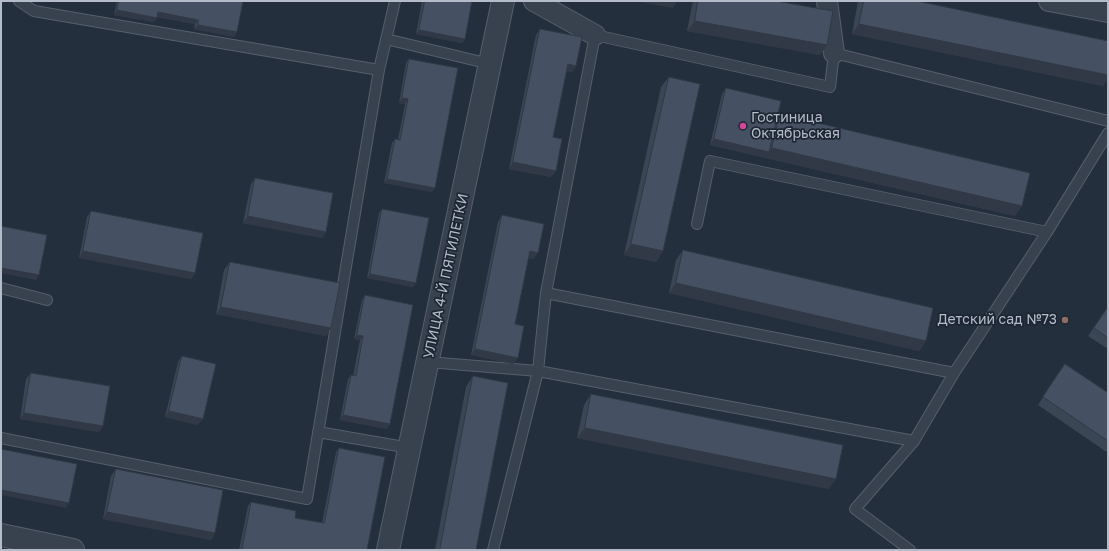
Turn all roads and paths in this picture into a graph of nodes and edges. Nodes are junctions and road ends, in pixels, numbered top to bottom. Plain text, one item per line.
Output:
1 (19, 1) edge
2 (395, 1) edge
3 (503, 1) edge
4 (534, 1) edge
5 (827, 1) edge
6 (1049, 1) edge
7 (34, 6) edge
8 (1108, 12) edge
9 (595, 35) junction
10 (386, 39) junction
11 (834, 53) junction
12 (490, 64) junction
13 (379, 70) junction
14 (1108, 121) edge
15 (1108, 133) edge
16 (697, 224) dead end
17 (1047, 232) junction
18 (1, 288) edge
19 (546, 293) junction
20 (48, 300) dead end
21 (428, 362) junction
22 (538, 371) junction
23 (954, 373) junction
24 (318, 432) junction
25 (1, 438) edge
26 (914, 441) junction
27 (410, 448) junction
28 (1, 535) edge
29 (73, 550) edge
30 (388, 550) edge
31 (493, 550) edge
32 (910, 550) edge

1 - 7 lane
2 - 10 lane
3 - 12 street, УЛИЦА 4-Й ПЯТИЛЕТКИ
4 - 9 street
5 - 11 street
6 - 8 street
7 - 13 lane
9 - 11 lane
9 - 19 lane
10 - 12 lane
10 - 13 lane
11 - 14 lane
12 - 21 street, УЛИЦА 4-Й ПЯТИЛЕТКИ
13 - 24 lane
15 - 17 lane
16 - 17 lane
17 - 23 lane
18 - 20 lane
19 - 22 lane
19 - 23 lane
21 - 22 lane
21 - 27 street, УЛИЦА 4-Й ПЯТИЛЕТКИ
22 - 26 lane
22 - 31 lane
23 - 26 lane
24 - 25 lane
24 - 27 lane
26 - 32 lane
27 - 30 street, УЛИЦА 4-Й ПЯТИЛЕТКИ
28 - 29 street

